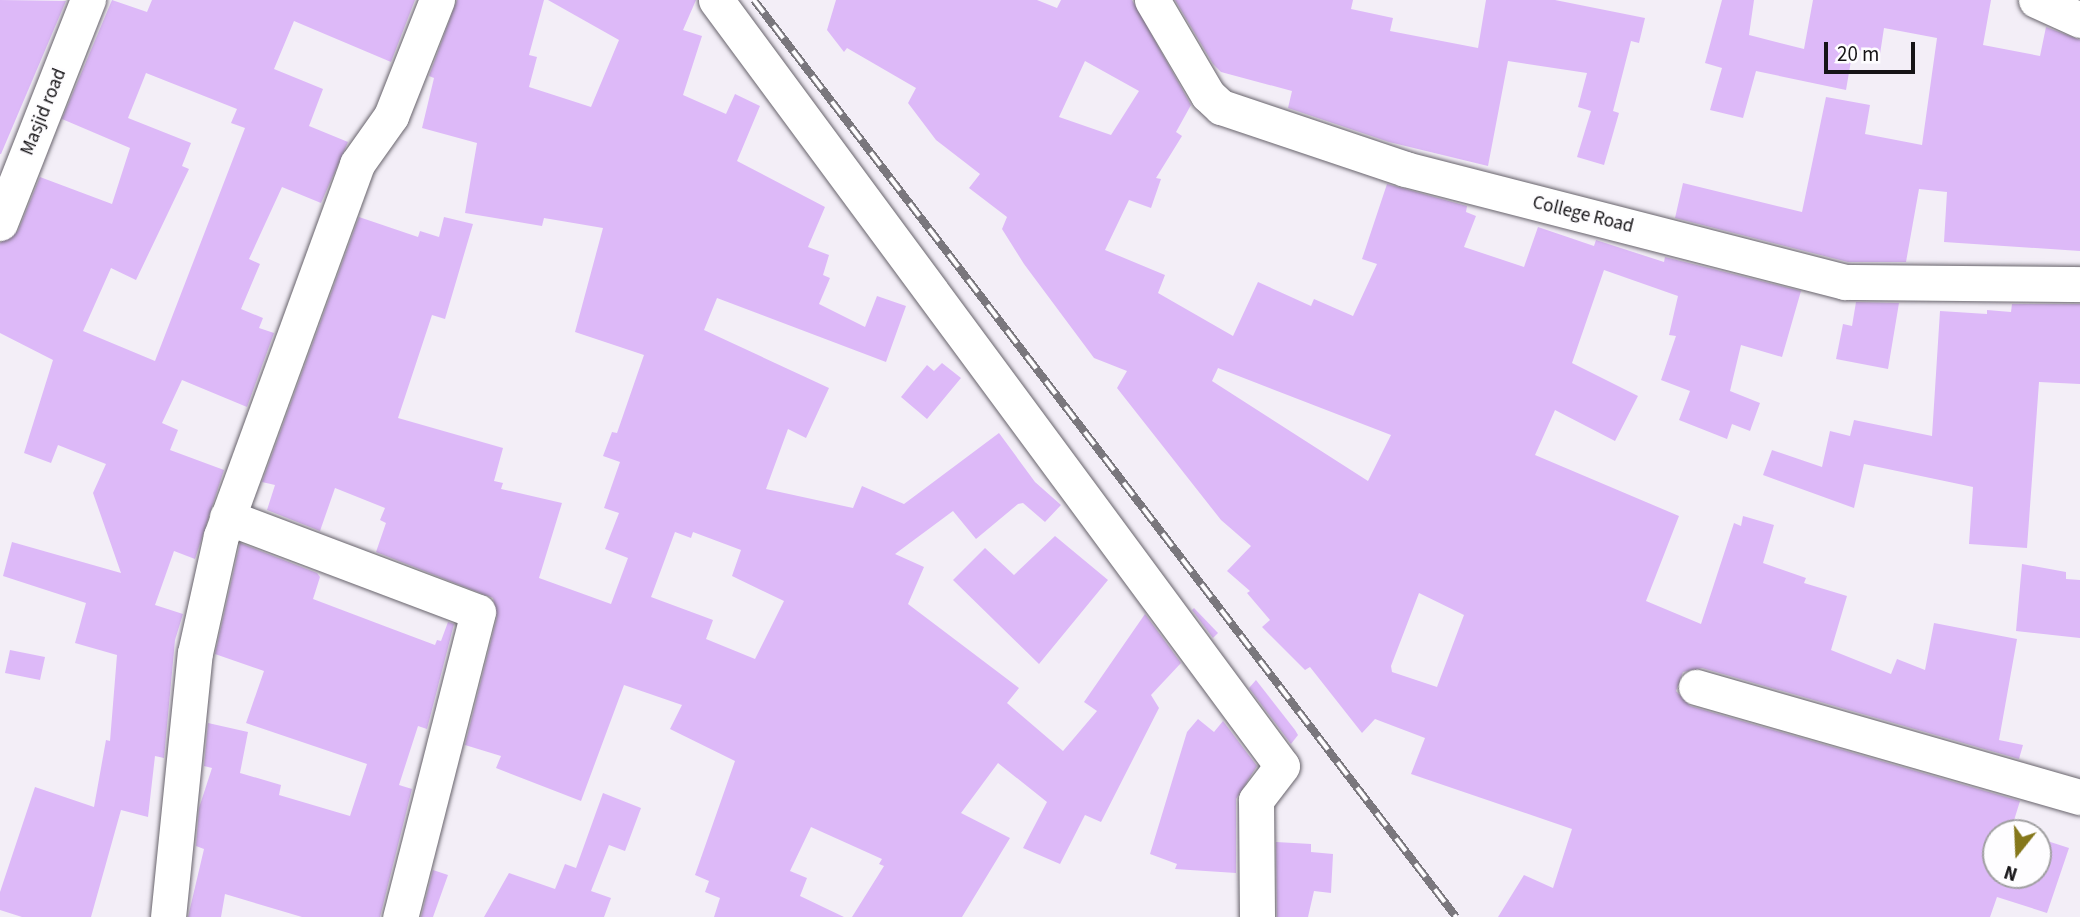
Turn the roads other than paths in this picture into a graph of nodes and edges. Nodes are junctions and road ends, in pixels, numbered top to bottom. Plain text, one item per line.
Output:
1 (88, 0) edge
2 (438, 0) edge
3 (716, 0) edge
4 (1152, 0) edge
5 (2036, 0) edge
6 (2080, 20) edge
7 (0, 223) edge
8 (2080, 284) edge
9 (227, 517) junction
10 (1696, 687) dead end
11 (2080, 797) edge
12 (168, 917) edge
13 (400, 917) edge
14 (1257, 917) edge

1 - 7 street, Masjid road
2 - 9 street
3 - 14 street
4 - 8 street, College Road
5 - 6 street
9 - 12 street
9 - 13 street
10 - 11 street

